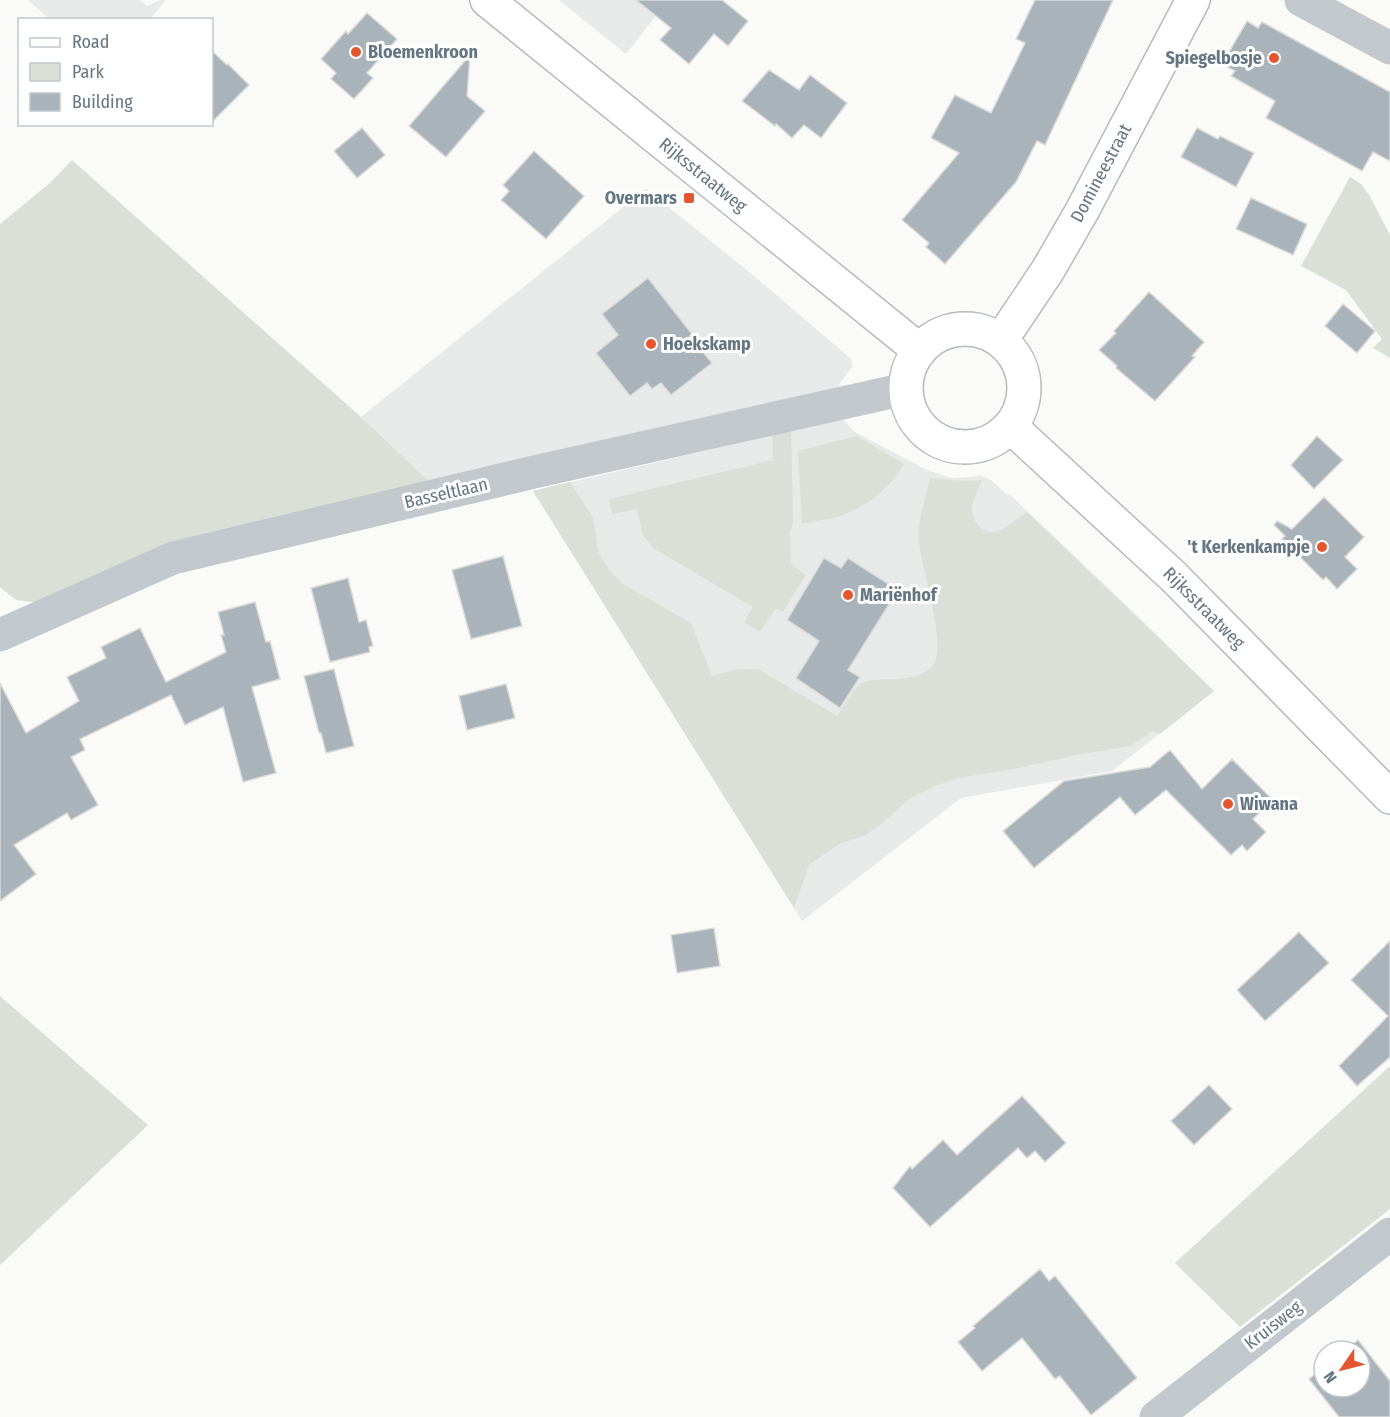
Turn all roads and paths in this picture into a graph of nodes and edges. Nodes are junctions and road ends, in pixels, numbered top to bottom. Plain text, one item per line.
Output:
1 (487, 0) edge
2 (1193, 0) edge
3 (1301, 0) edge
4 (1390, 48) edge
5 (1001, 340) junction
6 (919, 350) junction
7 (905, 390) junction
8 (1010, 426) junction
9 (0, 635) edge
10 (1390, 797) edge
11 (1390, 1234) edge
12 (1156, 1417) edge

1 - 6 main road, Rijksstraatweg
2 - 5 main road, Domineestraat
3 - 4 street
5 - 6 main road
5 - 8 main road
6 - 7 main road
7 - 8 main road
7 - 9 street, Basseltlaan
8 - 10 main road, Rijksstraatweg
11 - 12 street, Kruisweg

